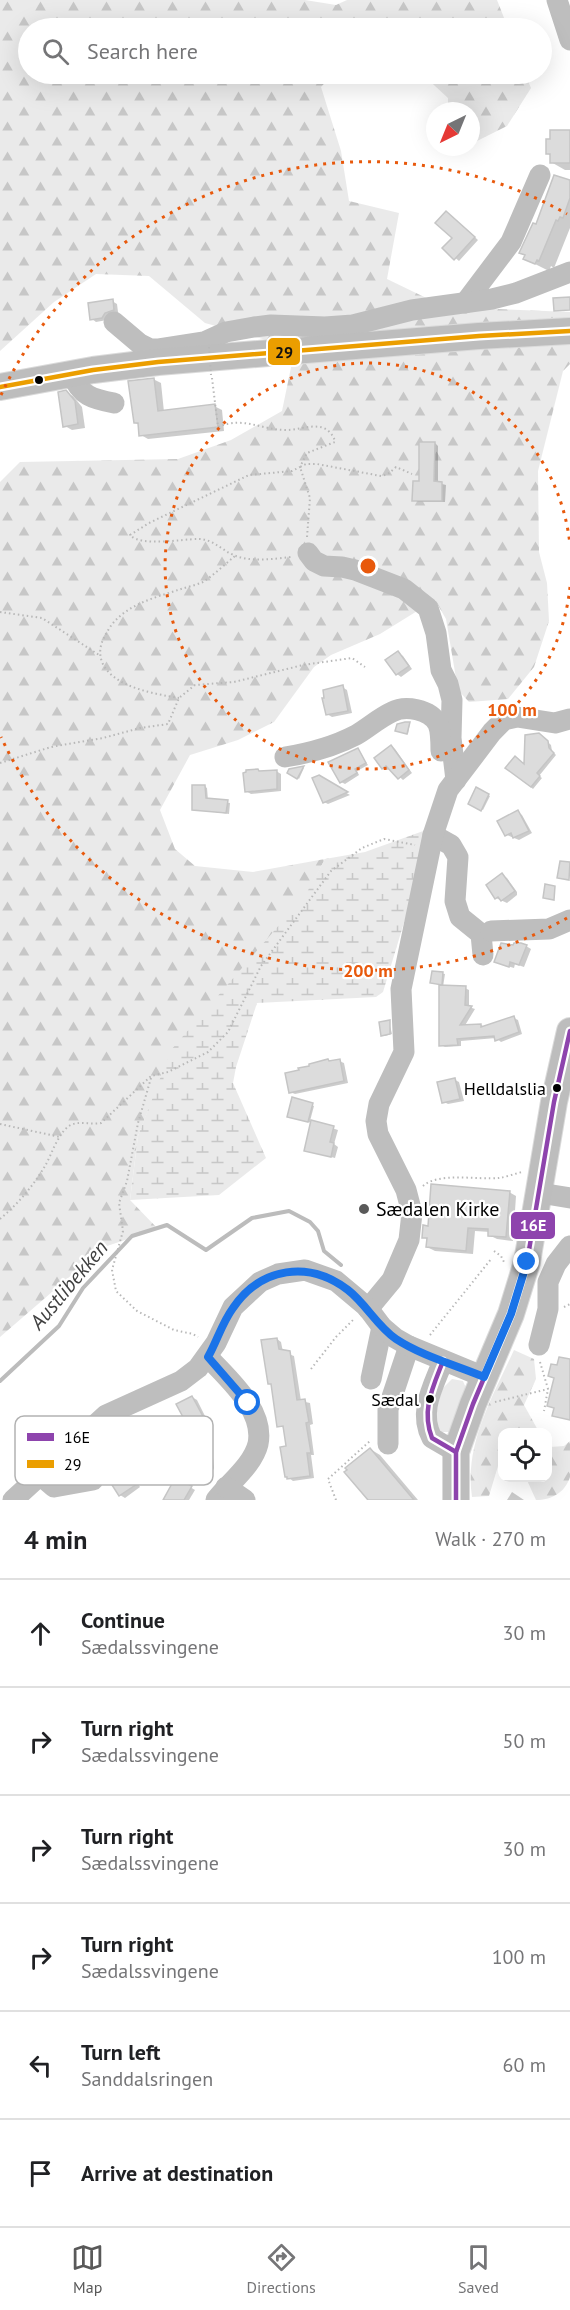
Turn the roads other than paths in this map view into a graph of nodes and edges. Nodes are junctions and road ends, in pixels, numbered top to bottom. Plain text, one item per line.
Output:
1 (557, 0) edge
2 (570, 40) edge
3 (540, 175) dead end
4 (570, 272) edge
5 (465, 303) junction
6 (114, 322) dead end
7 (254, 327) junction
8 (570, 331) edge
9 (255, 354) junction
10 (72, 374) junction
11 (0, 387) edge
12 (114, 403) dead end
13 (308, 549) road end
14 (570, 719) edge
15 (285, 757) dead end
16 (452, 785) junction
17 (432, 842) junction
18 (570, 920) edge
19 (491, 931) dead end
20 (483, 955) dead end
21 (570, 1031) edge
22 (540, 1193) junction
23 (570, 1198) edge
24 (570, 1246) edge
25 (367, 1308) junction
26 (382, 1327) junction
27 (416, 1344) junction
28 (539, 1345) road end
29 (208, 1357) junction
30 (443, 1361) junction
31 (484, 1377) junction
32 (370, 1379) dead end
33 (104, 1416) edge
34 (388, 1435) road end
35 (456, 1452) junction
36 (29, 1485) edge
37 (221, 1493) edge
38 (13, 1500) edge
39 (245, 1500) edge
40 (456, 1500) edge

1 - 2 street
3 - 5 street
4 - 5 street
5 - 7 street
6 - 7 street
7 - 9 street
8 - 9 main road
9 - 10 main road
10 - 11 main road
10 - 12 street
13 - 16 street
14 - 16 street
15 - 16 street
16 - 17 street
17 - 20 street
17 - 25 street
18 - 19 street
21 - 22 main road
22 - 23 street
22 - 31 main road
24 - 28 street
25 - 26 street
25 - 29 street
26 - 27 street
26 - 32 street
27 - 30 street
27 - 34 street
29 - 33 street
29 - 37 street
30 - 31 street
30 - 35 street
31 - 35 main road
35 - 40 main road
36 - 38 street
37 - 39 street

